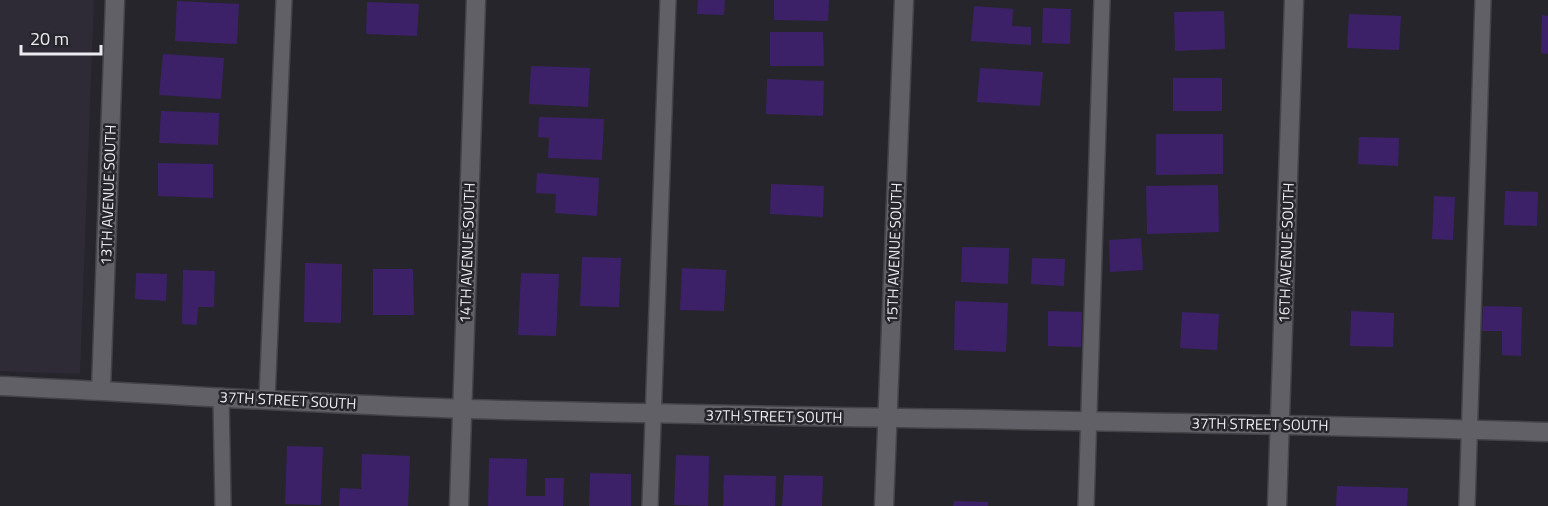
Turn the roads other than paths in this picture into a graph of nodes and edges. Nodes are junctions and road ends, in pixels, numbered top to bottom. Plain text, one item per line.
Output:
1 (115, 0) edge
2 (284, 0) edge
3 (476, 0) edge
4 (668, 0) edge
5 (904, 0) edge
6 (1102, 0) edge
7 (1294, 0) edge
8 (1483, 0) edge
9 (0, 386) edge
10 (100, 390) junction
11 (221, 396) junction
12 (267, 399) junction
13 (462, 409) junction
14 (653, 413) junction
15 (887, 418) junction
16 (1088, 421) junction
17 (1280, 424) junction
18 (1470, 430) junction
19 (1548, 432) edge
20 (223, 506) edge
21 (459, 506) edge
22 (650, 506) edge
23 (884, 506) edge
24 (1086, 506) edge
25 (1278, 506) edge
26 (1467, 506) edge

1 - 10 street, 13TH AVENUE SOUTH
2 - 12 lane
3 - 13 street, 14TH AVENUE SOUTH
4 - 14 lane
5 - 15 street, 15TH AVENUE SOUTH
6 - 16 lane
7 - 17 street, 16TH AVENUE SOUTH
8 - 18 lane
9 - 10 street, 37TH STREET SOUTH
10 - 11 street, 37TH STREET SOUTH
11 - 12 street, 37TH STREET SOUTH
11 - 20 lane
12 - 13 street, 37TH STREET SOUTH
13 - 14 street, 37TH STREET SOUTH
13 - 21 street, 14TH AVENUE SOUTH
14 - 15 street, 37TH STREET SOUTH
14 - 22 lane
15 - 16 street, 37TH STREET SOUTH
15 - 23 street, 15TH AVENUE SOUTH
16 - 17 street, 37TH STREET SOUTH
16 - 24 lane
17 - 18 street, 37TH STREET SOUTH
17 - 25 street, 16TH AVENUE SOUTH
18 - 19 street, 37TH STREET SOUTH
18 - 26 lane

